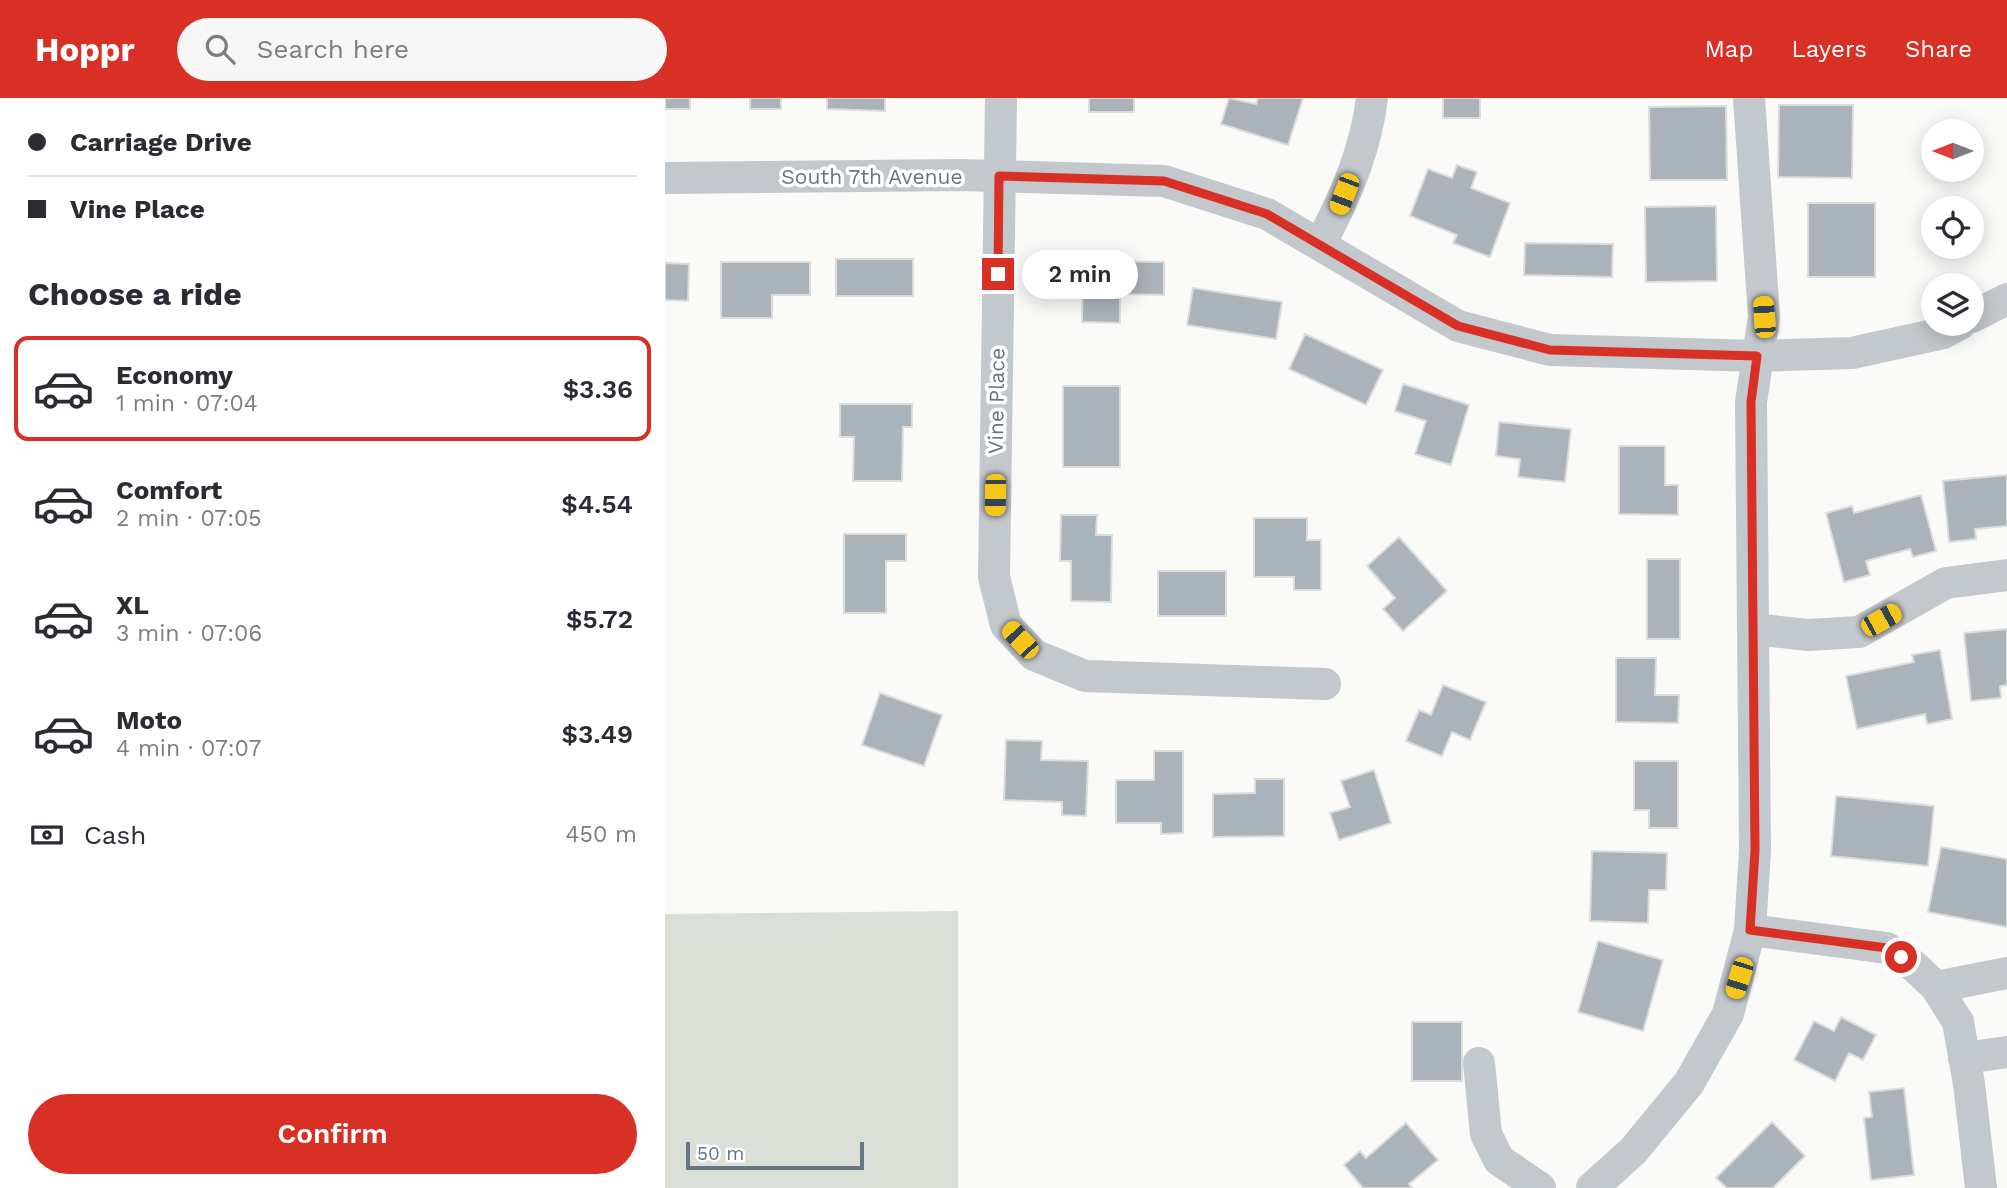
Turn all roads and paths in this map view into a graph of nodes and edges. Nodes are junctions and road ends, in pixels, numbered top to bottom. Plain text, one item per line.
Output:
1 (1001, 98) edge
2 (1372, 98) edge
3 (1749, 98) edge
4 (999, 176) junction
5 (665, 178) edge
6 (1320, 244) junction
7 (2007, 299) edge
8 (1984, 311) edge
9 (1929, 336) edge
10 (1757, 356) junction
11 (2007, 575) edge
12 (1753, 629) junction
13 (1325, 684) dead end
14 (1750, 930) junction
15 (2007, 973) edge
16 (1936, 987) junction
17 (2007, 1052) edge
18 (1964, 1058) junction
19 (1479, 1063) dead end
20 (1540, 1188) edge
21 (1592, 1188) edge
22 (1981, 1188) edge

1 - 4 street, Vine Place
2 - 6 street
3 - 10 street
4 - 5 street, South 7th Avenue
4 - 6 street, South 7th Avenue
4 - 13 street, Vine Place
6 - 10 street, South 7th Avenue
7 - 8 street
9 - 10 street, South 7th Avenue
10 - 12 street
11 - 12 street
12 - 14 street
14 - 16 street
14 - 21 street
15 - 16 street
16 - 18 street
17 - 18 street
18 - 22 street
19 - 20 street

